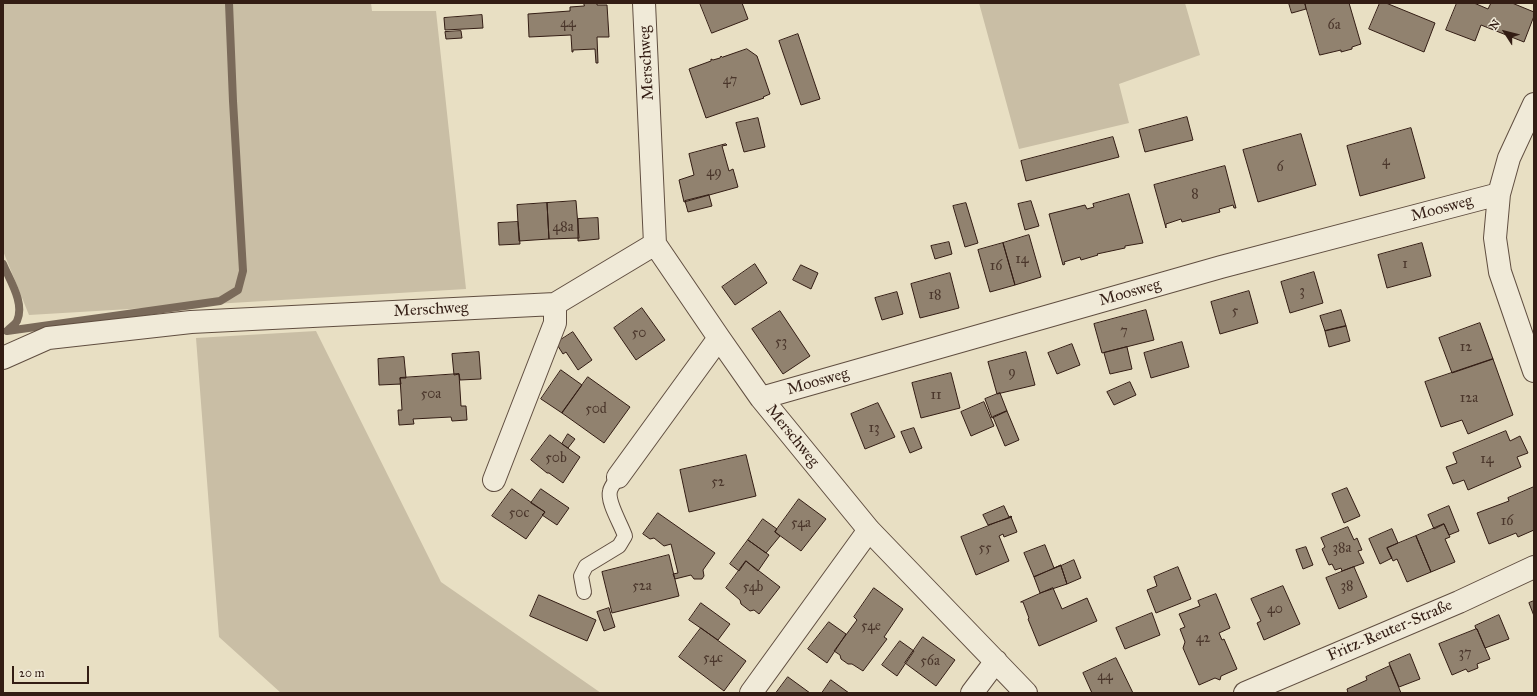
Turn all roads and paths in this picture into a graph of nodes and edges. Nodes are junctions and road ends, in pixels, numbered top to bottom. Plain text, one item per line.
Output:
1 (644, 3) edge
2 (1534, 104) edge
3 (1499, 194) junction
4 (655, 244) junction
5 (555, 304) junction
6 (719, 338) junction
7 (3, 358) edge
8 (1534, 371) edge
9 (761, 398) junction
10 (618, 477) joint
11 (494, 480) dead end
12 (869, 530) junction
13 (1534, 568) edge
14 (584, 592) dead end
15 (996, 661) junction
16 (751, 693) edge
17 (972, 693) edge
18 (1026, 693) edge
19 (1245, 693) edge

1 - 4 street, Merschweg
2 - 3 street
3 - 8 street
3 - 9 street, Moosweg
4 - 5 street, Merschweg
4 - 6 street, Merschweg
5 - 7 street, Merschweg
5 - 11 street
6 - 9 street, Merschweg
6 - 10 street
9 - 12 street, Merschweg
10 - 14 lane
12 - 15 street, Merschweg
12 - 16 street
13 - 19 street, Fritz-Reuter-Straße
15 - 17 street
15 - 18 street, Merschweg

